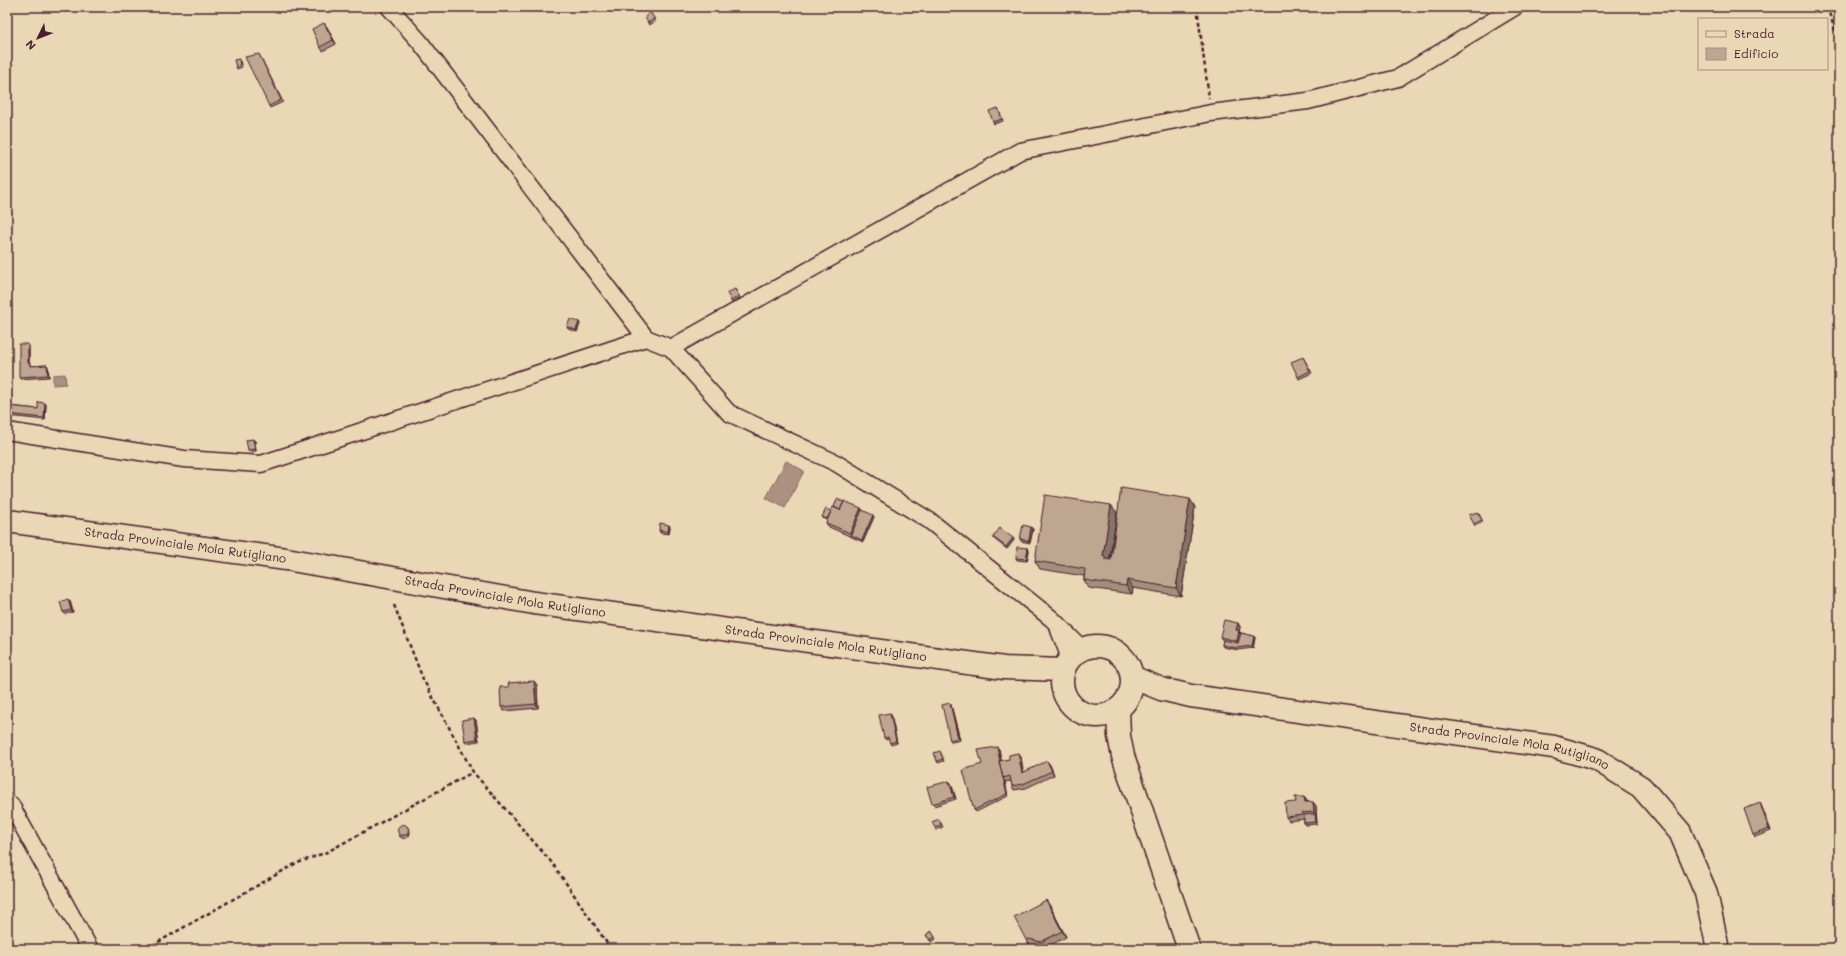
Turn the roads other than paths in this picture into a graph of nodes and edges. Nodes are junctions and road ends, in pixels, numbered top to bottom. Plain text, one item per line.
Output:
1 (390, 7) edge
2 (1515, 7) edge
3 (646, 338) junction
4 (671, 348) junction
5 (7, 431) edge
6 (7, 521) edge
7 (1072, 659) junction
8 (1004, 668) junction
9 (1132, 677) junction
10 (1064, 696) junction
11 (1191, 696) junction
12 (1122, 706) junction
13 (1093, 717) junction
14 (1123, 756) junction
15 (7, 802) edge
16 (90, 949) edge
17 (1189, 949) edge
18 (1718, 949) edge

1 - 3 street
2 - 4 street
3 - 4 street
3 - 5 street
4 - 7 street
6 - 8 main road, Strada Provinciale Mola Rutigliano
7 - 8 main road, Strada Provinciale Mola Rutigliano
7 - 9 main road
7 - 10 main road
8 - 10 main road, Strada Provinciale Mola Rutigliano
9 - 11 main road, Strada Provinciale Mola Rutigliano
9 - 12 main road
10 - 13 main road
11 - 12 main road, Strada Provinciale Mola Rutigliano
11 - 18 main road, Strada Provinciale Mola Rutigliano
12 - 13 main road
12 - 14 main road
13 - 14 main road
14 - 17 main road
15 - 16 street

